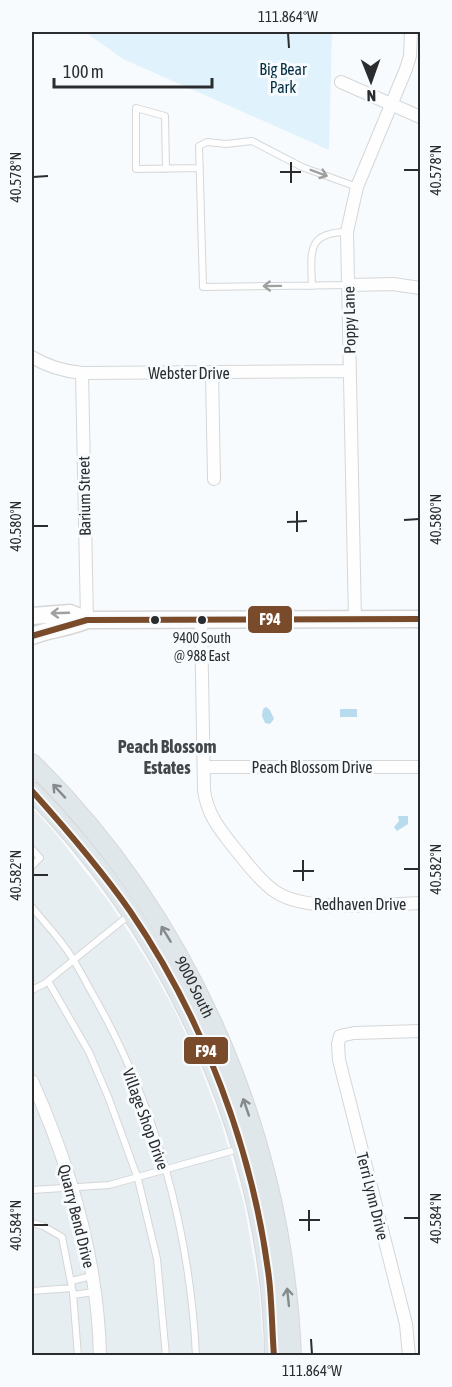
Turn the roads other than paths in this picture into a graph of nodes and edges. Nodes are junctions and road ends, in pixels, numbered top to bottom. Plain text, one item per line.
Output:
1 (411, 32) edge
2 (341, 82) dead end
3 (392, 104) junction
4 (420, 117) edge
5 (200, 168) junction
6 (166, 169) junction
7 (357, 187) junction
8 (347, 232) junction
9 (349, 285) junction
10 (312, 286) junction
11 (420, 288) edge
12 (32, 357) edge
13 (350, 371) junction
14 (82, 373) junction
15 (212, 373) junction
16 (214, 479) dead end
17 (32, 616) edge
18 (420, 619) edge
19 (87, 620) junction
20 (201, 620) junction
21 (355, 620) junction
22 (32, 636) edge
23 (32, 763) edge
24 (420, 766) edge
25 (204, 767) junction
26 (32, 790) edge
27 (32, 849) edge
28 (32, 866) edge
29 (420, 903) edge
30 (32, 907) edge
31 (131, 914) junction
32 (72, 959) junction
33 (48, 981) junction
34 (32, 990) edge
35 (420, 1031) edge
36 (32, 1081) edge
37 (240, 1149) junction
38 (165, 1170) junction
39 (138, 1179) junction
40 (72, 1189) junction
41 (32, 1190) edge
42 (32, 1223) edge
43 (92, 1276) junction
44 (71, 1281) junction
45 (32, 1291) edge
46 (73, 1292) junction
47 (94, 1292) junction
48 (78, 1356) edge
49 (100, 1356) edge
50 (166, 1356) edge
51 (196, 1356) edge
52 (274, 1356) edge
53 (292, 1356) edge
54 (409, 1356) edge

1 - 3 street, Poppy Lane
2 - 3 street
3 - 4 street
3 - 7 street, Poppy Lane
5 - 6 lane
5 -> 7 lane
10 -> 5 lane
6 - 6 lane
7 - 8 street, Poppy Lane
8 - 9 street, Poppy Lane
8 - 10 lane
9 - 10 lane
9 - 11 street
9 - 13 street, Poppy Lane
12 - 14 street, Webster Drive
13 - 15 street, Webster Drive
13 - 21 street, Poppy Lane
14 - 15 street, Webster Drive
14 - 19 street, Barium Street
15 - 16 street
19 -> 17 main road
18 - 21 main road
19 - 20 main road
19 - 22 main road
20 - 21 main road
20 - 25 street, Redhaven Drive
53 -> 23 main road, 9000 South
24 - 25 street, Peach Blossom Drive
25 - 29 street, Redhaven Drive
26 - 31 main road, 9000 South
27 - 28 lane
30 - 32 lane, Village Shop Drive
31 - 32 lane
31 - 37 main road, 9000 South
32 - 33 lane
32 - 38 lane, Village Shop Drive
33 - 34 lane
33 - 39 lane
35 - 54 street, Terri Lynn Drive
36 - 40 street, Quarry Bend Drive
37 - 38 lane
37 - 52 main road, 9000 South
38 - 39 lane
38 - 51 lane, Village Shop Drive
39 - 40 lane
39 - 50 lane
40 - 41 lane
40 - 43 street, Quarry Bend Drive
42 - 44 lane
43 - 44 lane
43 - 47 street, Quarry Bend Drive
44 - 46 lane
45 - 46 lane
46 - 47 lane
46 - 48 lane
47 - 49 street, Quarry Bend Drive

